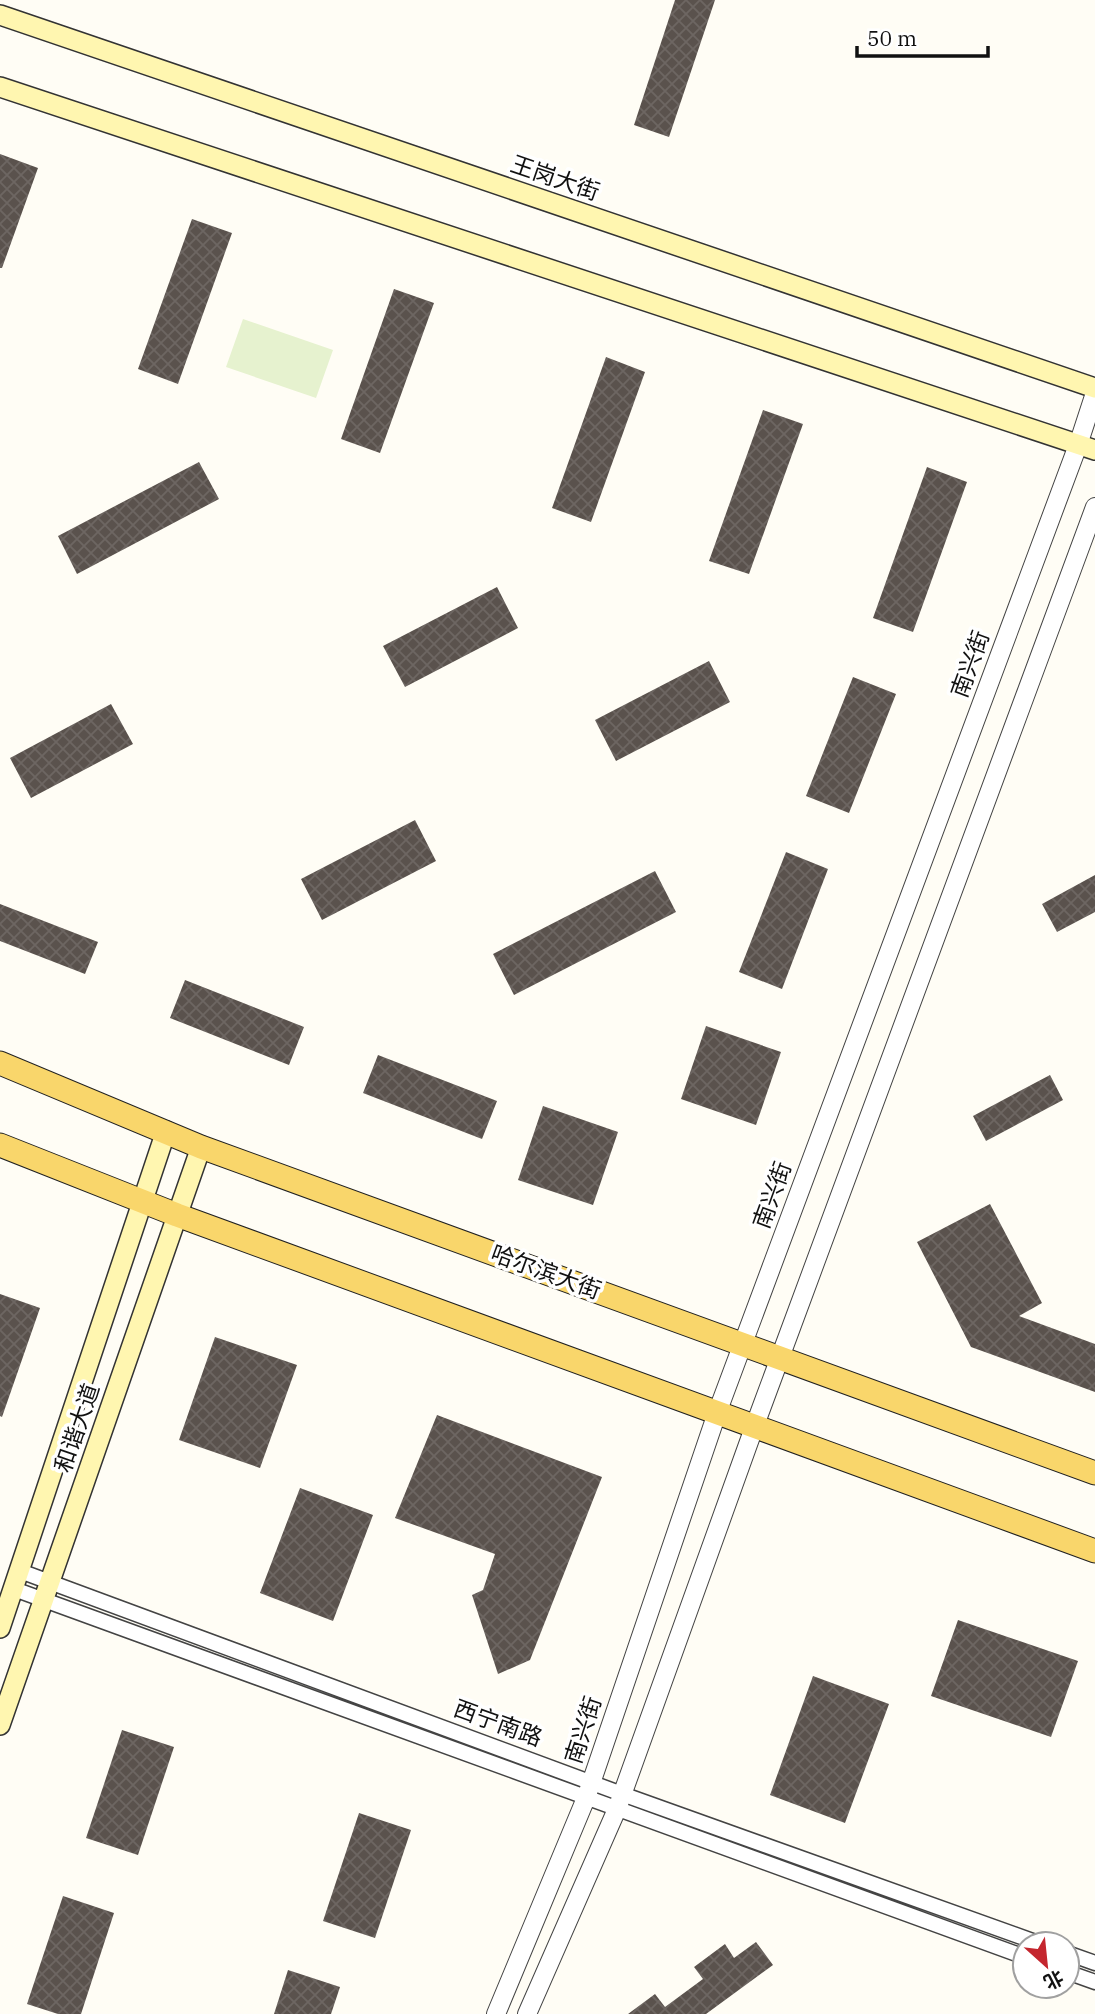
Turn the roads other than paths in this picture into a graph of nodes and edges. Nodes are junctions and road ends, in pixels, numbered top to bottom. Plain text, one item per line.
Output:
1 (0, 15) edge
2 (0, 87) edge
3 (1095, 390) edge
4 (1086, 447) edge
5 (1095, 507) edge
6 (0, 1063) edge
7 (166, 1131) junction
8 (0, 1145) edge
9 (201, 1147) junction
10 (142, 1201) junction
11 (177, 1215) junction
12 (743, 1344) junction
13 (780, 1359) junction
14 (717, 1413) junction
15 (755, 1425) junction
16 (1095, 1474) edge
17 (1095, 1551) edge
18 (17, 1580) junction
19 (46, 1591) junction
20 (0, 1628) edge
21 (0, 1725) edge
22 (589, 1790) junction
23 (620, 1801) junction
24 (1011, 1934) edge
25 (1011, 1952) edge
26 (496, 2014) edge
27 (527, 2014) edge

1 - 3 main road, 王岗大街
2 - 4 main road
3 - 4 street, 南兴街
4 - 12 street, 南兴街
5 - 13 street
6 - 7 main road, 哈尔滨大街
7 - 9 main road, 哈尔滨大街
7 - 10 main road, 和谐大道
8 - 10 main road
9 - 11 main road, 和谐大道
9 - 12 main road, 哈尔滨大街
10 - 11 main road
10 - 18 main road, 和谐大道
11 - 14 main road
11 - 19 main road, 和谐大道
12 - 13 main road, 哈尔滨大街
12 - 14 street, 南兴街
13 - 15 street
13 - 16 main road, 哈尔滨大街
14 - 15 main road
14 - 22 street, 南兴街
15 - 17 main road
15 - 23 street
18 - 19 street, 西宁南路
18 - 20 main road, 和谐大道
19 - 21 main road, 和谐大道
19 - 22 street, 西宁南路
22 - 23 street, 西宁南路
22 - 26 street, 南兴街
23 - 24 street, 西宁南路
23 - 25 street, 西宁南路
23 - 27 street

